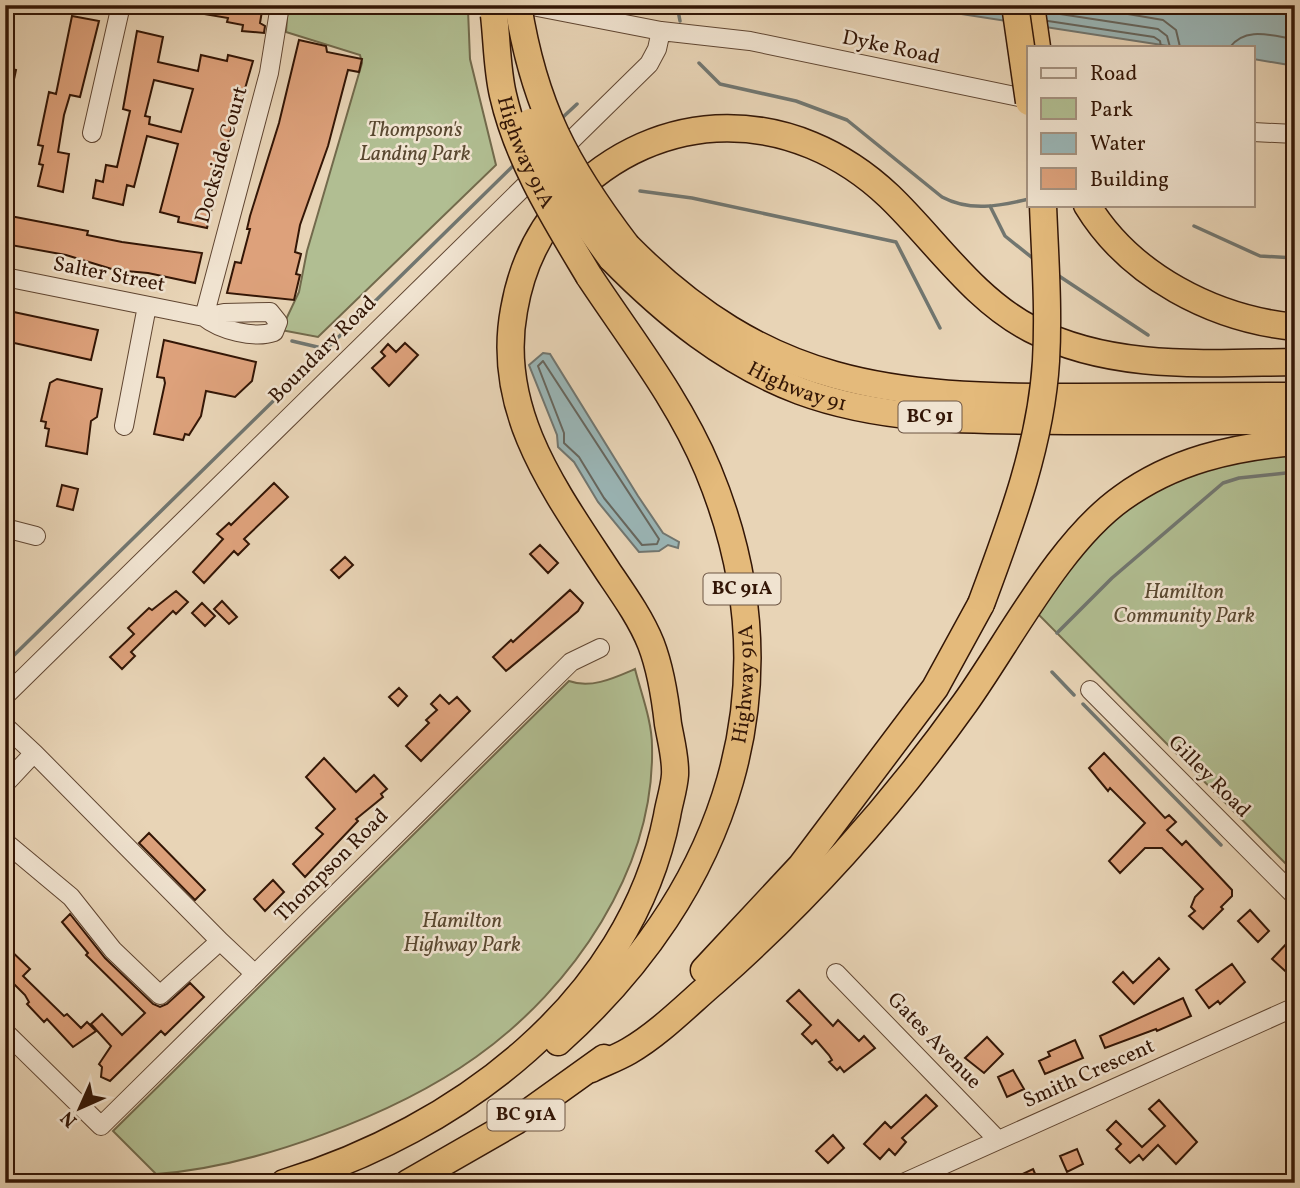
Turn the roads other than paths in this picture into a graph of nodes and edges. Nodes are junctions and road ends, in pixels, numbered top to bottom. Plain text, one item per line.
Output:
1 (121, 5) edge
2 (280, 5) edge
3 (527, 5) edge
4 (1015, 5) edge
5 (1031, 5) edge
6 (502, 8) edge
7 (661, 31) junction
8 (1037, 46) edge
9 (1027, 86) edge
10 (1027, 100) edge
11 (1254, 132) edge
12 (93, 133) dead end
13 (1295, 134) edge
14 (1043, 206) edge
15 (1088, 206) edge
16 (619, 252) junction
17 (5, 277) edge
18 (147, 306) junction
19 (204, 317) joint
20 (1295, 327) edge
21 (1295, 362) edge
22 (1295, 396) edge
23 (1295, 421) edge
24 (124, 426) dead end
25 (1295, 442) edge
26 (5, 528) edge
27 (36, 536) dead end
28 (600, 648) dead end
29 (1090, 690) dead end
30 (5, 696) edge
31 (5, 726) edge
32 (34, 752) junction
33 (5, 784) edge
34 (5, 842) edge
35 (1295, 896) edge
36 (220, 941) junction
37 (836, 973) dead end
38 (255, 974) junction
39 (1295, 1007) edge
40 (5, 1032) edge
41 (591, 1069) junction
42 (998, 1140) junction
43 (284, 1183) edge
44 (328, 1183) edge
45 (408, 1183) edge
46 (903, 1183) edge

1 - 12 street
2 - 19 street, Dockside Court
3 - 7 street, Dyke Road
4 - 9 highway, bridge
5 - 8 highway
6 - 16 highway, Highway 91 / BC 91, bridge
6 - 44 highway, Highway 91A / BC 91A, bridge
7 - 10 street, Dyke Road
7 - 30 street, Boundary Road
11 - 13 street
14 - 41 highway, BC 91A, bridge
15 - 20 highway
16 - 22 highway, Highway 91 / BC 91
16 - 23 highway, Highway 91 / BC 91
17 - 18 street, Salter Street
18 - 19 street, Salter Street
18 - 24 street
21 - 43 highway
25 - 41 highway
26 - 27 street
28 - 38 street, Thompson Road
29 - 35 street, Gilley Road
31 - 32 street
32 - 33 street
32 - 36 street
34 - 36 street
36 - 38 street
37 - 42 street, Gates Avenue
38 - 40 street, Thompson Road
39 - 42 street, Smith Crescent
41 - 45 highway, BC 91A
42 - 46 street, Smith Crescent

